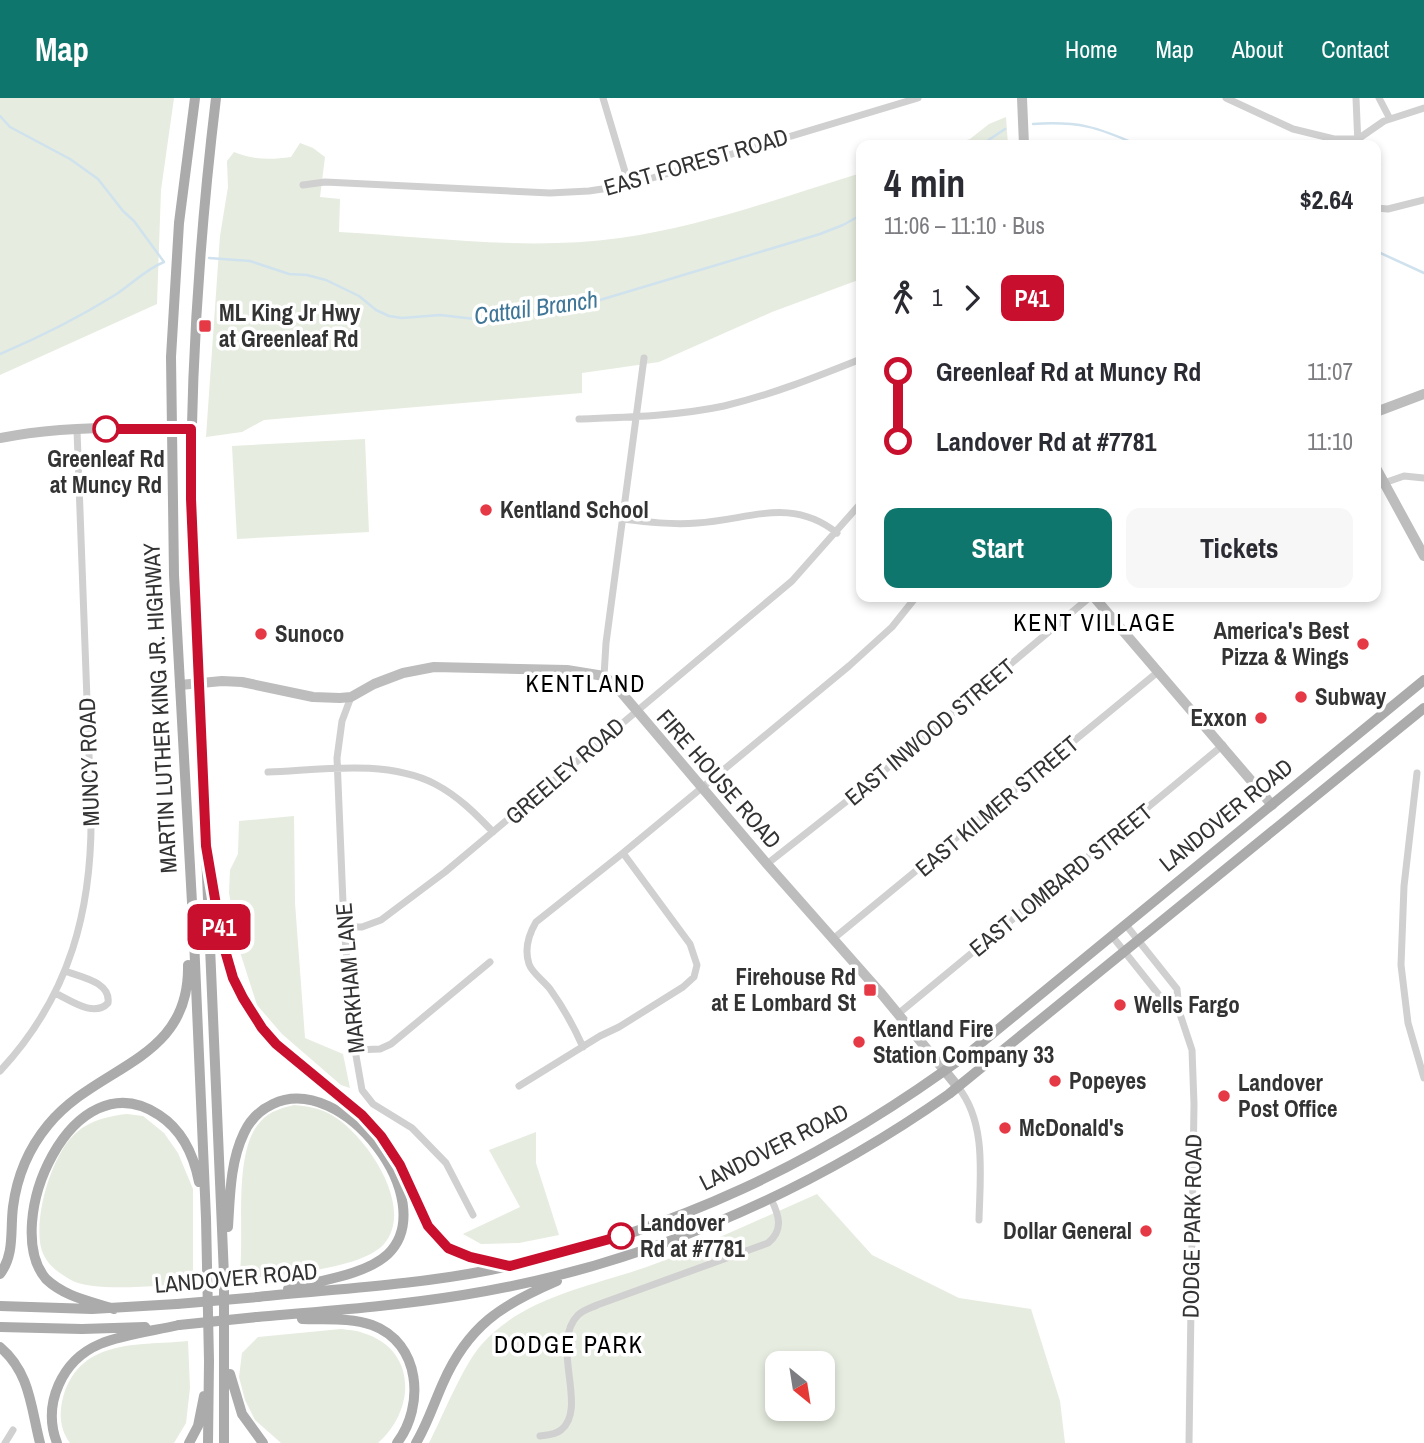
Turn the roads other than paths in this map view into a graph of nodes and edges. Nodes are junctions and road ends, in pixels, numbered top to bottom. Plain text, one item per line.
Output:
1 (195, 98) edge
2 (216, 98) edge
3 (603, 98) edge
4 (918, 98) edge
5 (1022, 98) edge
6 (1226, 98) edge
7 (1356, 98) edge
8 (1379, 98) edge
9 (1424, 108) edge
10 (1390, 119) junction
11 (1024, 140) edge
12 (1342, 140) edge
13 (1358, 140) edge
14 (1361, 140) edge
15 (303, 185) dead end
16 (629, 185) junction
17 (1424, 200) edge
18 (1381, 208) edge
19 (644, 358) dead end
20 (856, 361) edge
21 (1424, 394) edge
22 (1381, 410) edge
23 (636, 415) junction
24 (579, 419) dead end
25 (172, 428) junction
26 (191, 429) junction
27 (77, 430) junction
28 (0, 438) edge
29 (1381, 477) edge
30 (1424, 478) edge
31 (1384, 483) junction
32 (856, 509) edge
33 (622, 519) junction
34 (837, 533) junction
35 (1424, 556) edge
36 (912, 602) edge
37 (1086, 602) edge
38 (1097, 602) edge
39 (1159, 671) junction
40 (604, 676) junction
41 (1424, 681) edge
42 (199, 684) junction
43 (180, 685) junction
44 (351, 697) junction
45 (1424, 708) edge
46 (635, 711) junction
47 (1223, 745) junction
48 (338, 770) junction
49 (268, 772) dead end
50 (1418, 773) dead end
51 (702, 789) junction
52 (1272, 805) junction
53 (493, 832) junction
54 (206, 846) junction
55 (623, 853) junction
56 (767, 864) junction
57 (189, 882) junction
58 (1126, 925) junction
59 (344, 927) junction
60 (1112, 936) junction
61 (833, 939) junction
62 (1139, 941) junction
63 (1125, 952) junction
64 (490, 962) dead end
65 (65, 971) junction
66 (55, 993) junction
67 (1179, 1011) junction
68 (898, 1014) junction
69 (583, 1047) junction
70 (355, 1050) junction
71 (0, 1071) edge
72 (946, 1071) junction
73 (1424, 1078) edge
74 (519, 1086) dead end
75 (958, 1087) junction
76 (762, 1180) junction
77 (771, 1199) junction
78 (473, 1215) dead end
79 (206, 1218) junction
80 (979, 1220) dead end
81 (510, 1266) junction
82 (589, 1267) junction
83 (0, 1273) edge
84 (224, 1276) junction
85 (258, 1297) junction
86 (0, 1306) edge
87 (114, 1308) junction
88 (257, 1317) junction
89 (179, 1325) junction
90 (0, 1327) edge
91 (0, 1347) edge
92 (225, 1352) junction
93 (209, 1361) junction
94 (13, 1430) dead end
95 (540, 1436) dead end
96 (5, 1443) edge
97 (40, 1443) edge
98 (57, 1443) edge
99 (189, 1443) edge
100 (208, 1443) edge
101 (224, 1443) edge
102 (262, 1443) edge
103 (397, 1443) edge
104 (415, 1443) edge
105 (1189, 1443) edge

1 - 25 main road, MARTIN LUTHER KING JR. HIGHWAY
2 - 26 main road, MARTIN LUTHER KING JR. HIGHWAY
3 - 16 street
4 - 16 street, EAST FOREST ROAD
5 - 11 street
6 - 12 street
7 - 13 street
8 - 10 street
9 - 10 street
10 - 14 street
15 - 16 street, EAST FOREST ROAD
17 - 18 street
19 - 23 street
20 - 23 street
21 - 22 street
23 - 24 street
23 - 33 street
25 - 26 street
25 - 27 street
25 - 43 main road, MARTIN LUTHER KING JR. HIGHWAY
26 - 42 main road, MARTIN LUTHER KING JR. HIGHWAY
27 - 28 street
27 - 65 street, MUNCY ROAD
29 - 31 street
30 - 31 street
31 - 35 street
32 - 34 street, GREELEY ROAD
33 - 34 street
33 - 40 street
34 - 46 street, GREELEY ROAD
36 - 51 street
37 - 56 street, EAST INWOOD STREET
38 - 39 street
39 - 47 street
39 - 61 street, EAST KILMER STREET
40 - 44 street
40 - 46 street, FIRE HOUSE ROAD
41 - 52 main road, LANDOVER ROAD
42 - 43 street
42 - 44 street
42 - 54 main road, MARTIN LUTHER KING JR. HIGHWAY
43 - 57 main road, MARTIN LUTHER KING JR. HIGHWAY
44 - 48 street, MARKHAM LANE
45 - 62 main road, LANDOVER ROAD
46 - 51 street, FIRE HOUSE ROAD
46 - 53 street, GREELEY ROAD
47 - 52 street
47 - 68 street, EAST LOMBARD STREET
48 - 49 street
48 - 53 street
48 - 59 street, MARKHAM LANE
50 - 73 street
51 - 55 street
51 - 56 street, FIRE HOUSE ROAD
52 - 58 main road, LANDOVER ROAD
53 - 59 street, GREELEY ROAD
54 - 81 main road
54 - 84 main road, MARTIN LUTHER KING JR. HIGHWAY
55 - 69 street
55 - 69 street
56 - 61 street, FIRE HOUSE ROAD
57 - 79 main road, MARTIN LUTHER KING JR. HIGHWAY
57 - 83 main road
58 - 60 main road, LANDOVER ROAD
58 - 62 street, DODGE PARK ROAD
59 - 70 street, MARKHAM LANE
60 - 63 street, DODGE PARK ROAD
60 - 72 main road, LANDOVER ROAD
61 - 68 street, FIRE HOUSE ROAD
62 - 63 main road, LANDOVER ROAD
62 - 67 street, DODGE PARK ROAD
63 - 67 street, DODGE PARK ROAD
63 - 75 main road, LANDOVER ROAD
64 - 70 street
65 - 66 street, MUNCY ROAD
65 - 66 street
66 - 71 street, MUNCY ROAD
67 - 105 street, DODGE PARK ROAD
68 - 72 street, FIRE HOUSE ROAD
69 - 74 street
70 - 78 street, MARKHAM LANE
72 - 75 street, FIRE HOUSE ROAD
72 - 76 main road, LANDOVER ROAD
75 - 77 main road, LANDOVER ROAD
75 - 80 street
76 - 77 main road
76 - 81 main road, LANDOVER ROAD
77 - 82 main road, LANDOVER ROAD
77 - 95 street
79 - 87 main road
79 - 93 main road, MARTIN LUTHER KING JR. HIGHWAY
81 - 85 main road, LANDOVER ROAD
82 - 88 main road, LANDOVER ROAD
82 - 104 main road
84 - 85 main road
84 - 92 main road, MARTIN LUTHER KING JR. HIGHWAY
85 - 87 main road, LANDOVER ROAD, bridge
86 - 87 main road, LANDOVER ROAD
88 - 89 main road, LANDOVER ROAD, bridge
88 - 103 main road
89 - 90 main road, LANDOVER ROAD
89 - 98 main road
91 - 97 main road
92 - 101 main road, MARTIN LUTHER KING JR. HIGHWAY
92 - 102 main road
93 - 99 main road
93 - 100 main road, MARTIN LUTHER KING JR. HIGHWAY
94 - 96 street

